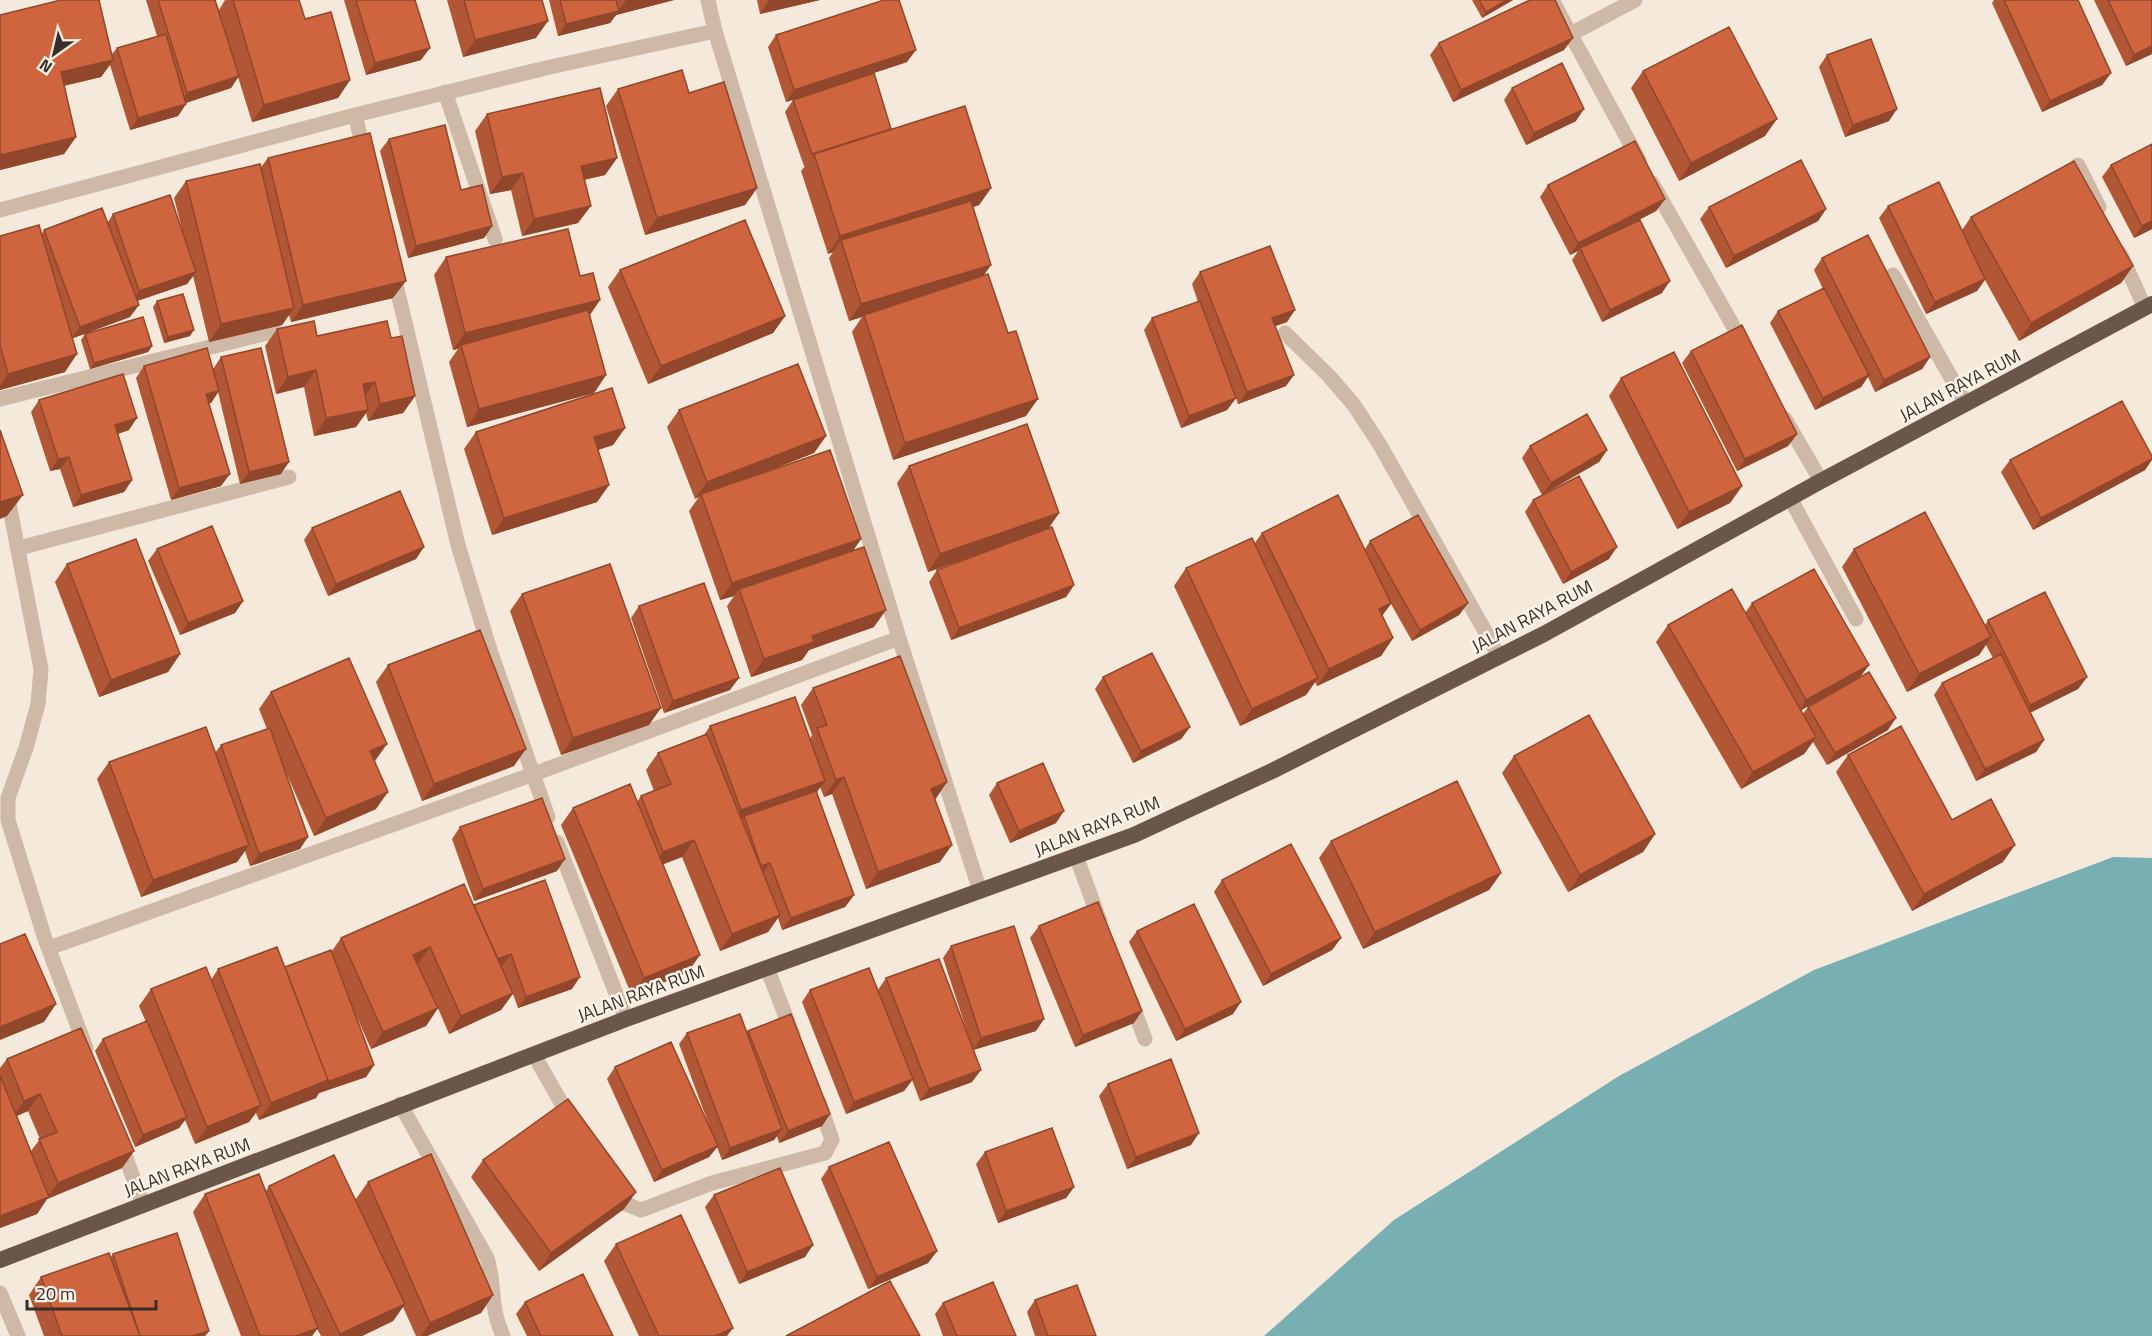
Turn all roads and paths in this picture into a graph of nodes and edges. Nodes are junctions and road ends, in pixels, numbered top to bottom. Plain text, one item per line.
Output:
1 (708, 0) edge
2 (1552, 0) edge
3 (1635, 0) edge
4 (715, 32) junction
5 (1569, 35) junction
6 (445, 92) junction
7 (355, 115) junction
8 (2078, 165) edge
9 (368, 170) edge
10 (0, 210) edge
11 (2107, 223) edge
12 (495, 239) dead end
13 (2115, 242) edge
14 (390, 260) edge
15 (1893, 275) dead end
16 (2149, 306) edge
17 (275, 331) edge
18 (1285, 333) edge
19 (1750, 357) edge
20 (0, 399) edge
21 (1966, 404) junction
22 (1780, 409) edge
23 (0, 458) edge
24 (289, 477) edge
25 (1821, 481) junction
26 (1790, 498) junction
27 (19, 548) junction
28 (1856, 619) dead end
29 (899, 638) junction
30 (1499, 656) junction
31 (531, 775) junction
32 (1076, 856) junction
33 (980, 891) junction
34 (1104, 931) edge
35 (49, 948) junction
36 (767, 968) junction
37 (1125, 985) edge
38 (626, 1019) junction
39 (1145, 1039) dead end
40 (534, 1054) junction
41 (801, 1054) edge
42 (90, 1060) edge
43 (813, 1086) edge
44 (400, 1104) junction
45 (114, 1127) edge
46 (579, 1134) edge
47 (608, 1184) edge
48 (143, 1205) junction
49 (0, 1260) edge
50 (0, 1293) edge
51 (18, 1336) edge
52 (503, 1336) edge

1 - 4 street
2 - 5 street
3 - 5 street
4 - 6 street
4 - 29 street
5 - 19 street
6 - 7 street
6 - 12 street
7 - 9 street
7 - 10 street
8 - 11 street
13 - 16 street
14 - 31 street
15 - 21 street
16 - 21 highway, JALAN RAYA RUM
17 - 20 street
18 - 30 street
21 - 25 highway, JALAN RAYA RUM
22 - 25 street
23 - 27 street
24 - 27 street
25 - 26 highway, JALAN RAYA RUM
26 - 28 street
26 - 30 highway, JALAN RAYA RUM
27 - 35 street
29 - 31 street
29 - 33 street
30 - 32 highway, JALAN RAYA RUM
31 - 35 street
31 - 38 street
32 - 33 highway, JALAN RAYA RUM
32 - 34 street
33 - 36 highway, JALAN RAYA RUM
35 - 42 street
36 - 38 highway, JALAN RAYA RUM
36 - 41 street
37 - 39 street
38 - 40 highway, JALAN RAYA RUM
40 - 44 highway, JALAN RAYA RUM
40 - 46 street
43 - 47 street
44 - 48 highway, JALAN RAYA RUM
44 - 52 street
45 - 48 street
48 - 49 highway, JALAN RAYA RUM
50 - 51 street

